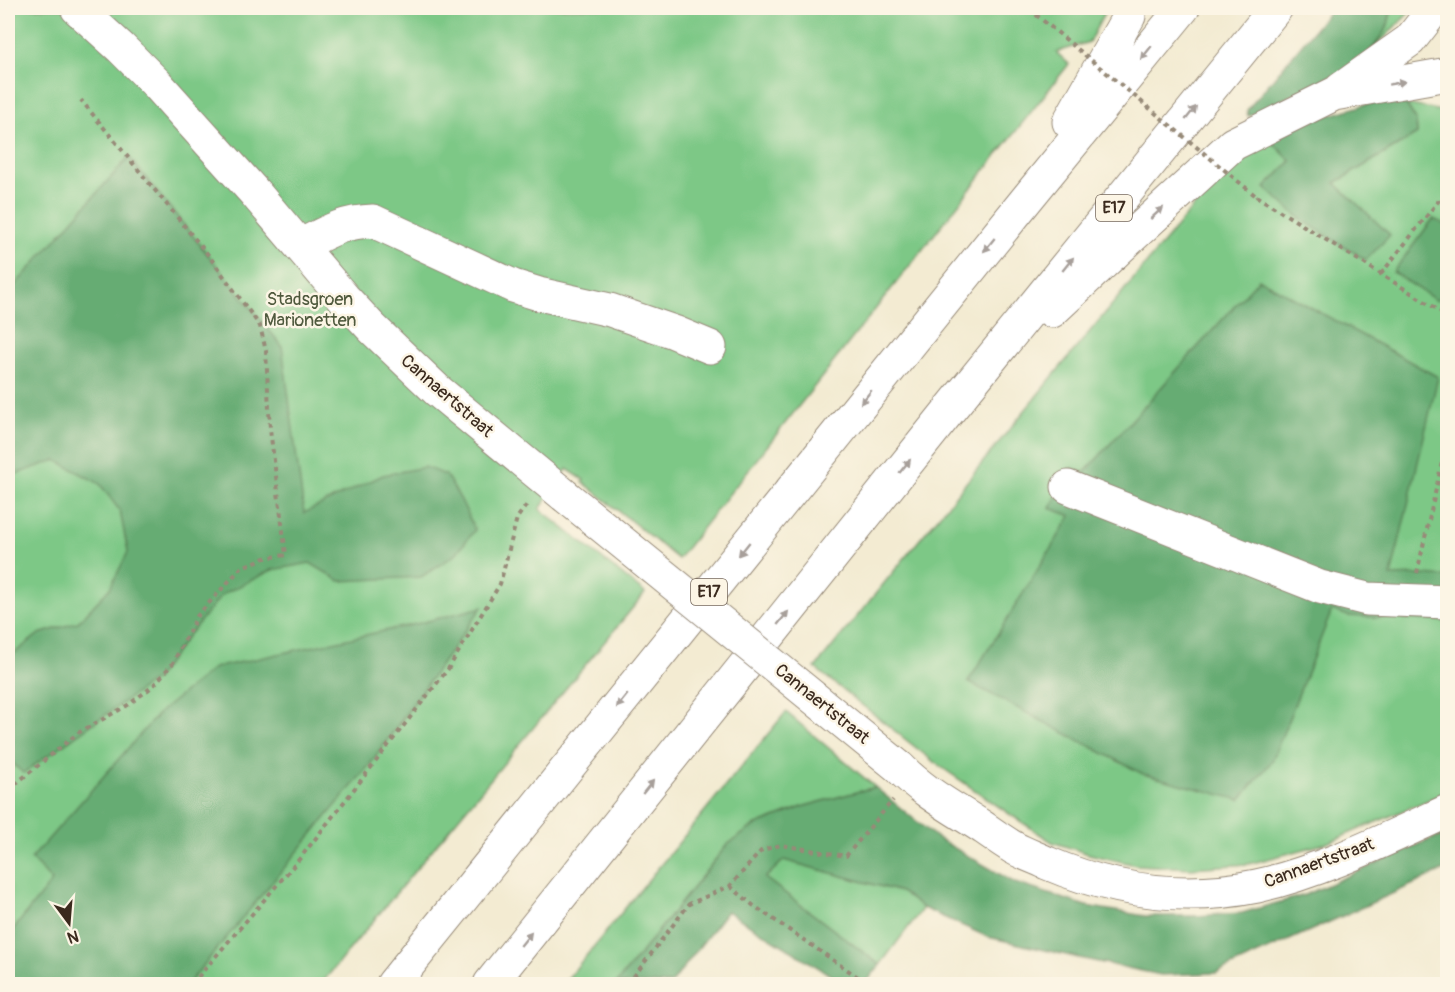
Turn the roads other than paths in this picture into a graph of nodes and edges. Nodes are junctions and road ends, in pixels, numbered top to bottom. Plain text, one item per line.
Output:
1 (77, 8) edge
2 (1183, 8) edge
3 (1276, 8) edge
4 (1435, 8) edge
5 (1132, 10) edge
6 (1448, 74) edge
7 (1334, 94) junction
8 (1026, 200) junction
9 (300, 246) junction
10 (710, 346) dead end
11 (951, 408) junction
12 (1068, 487) dead end
13 (1448, 602) edge
14 (1448, 811) edge
15 (393, 984) edge
16 (489, 984) edge

1 - 9 main road, Cannaertstraat
2 -> 8 main road, E17
11 -> 3 main road, E17
4 - 7 main road
5 - 8 main road
7 -> 6 main road
11 -> 7 main road
8 -> 15 main road, E17
9 - 10 main road
9 - 14 main road, Cannaertstraat, bridge
16 -> 11 main road, E17
12 - 13 main road

